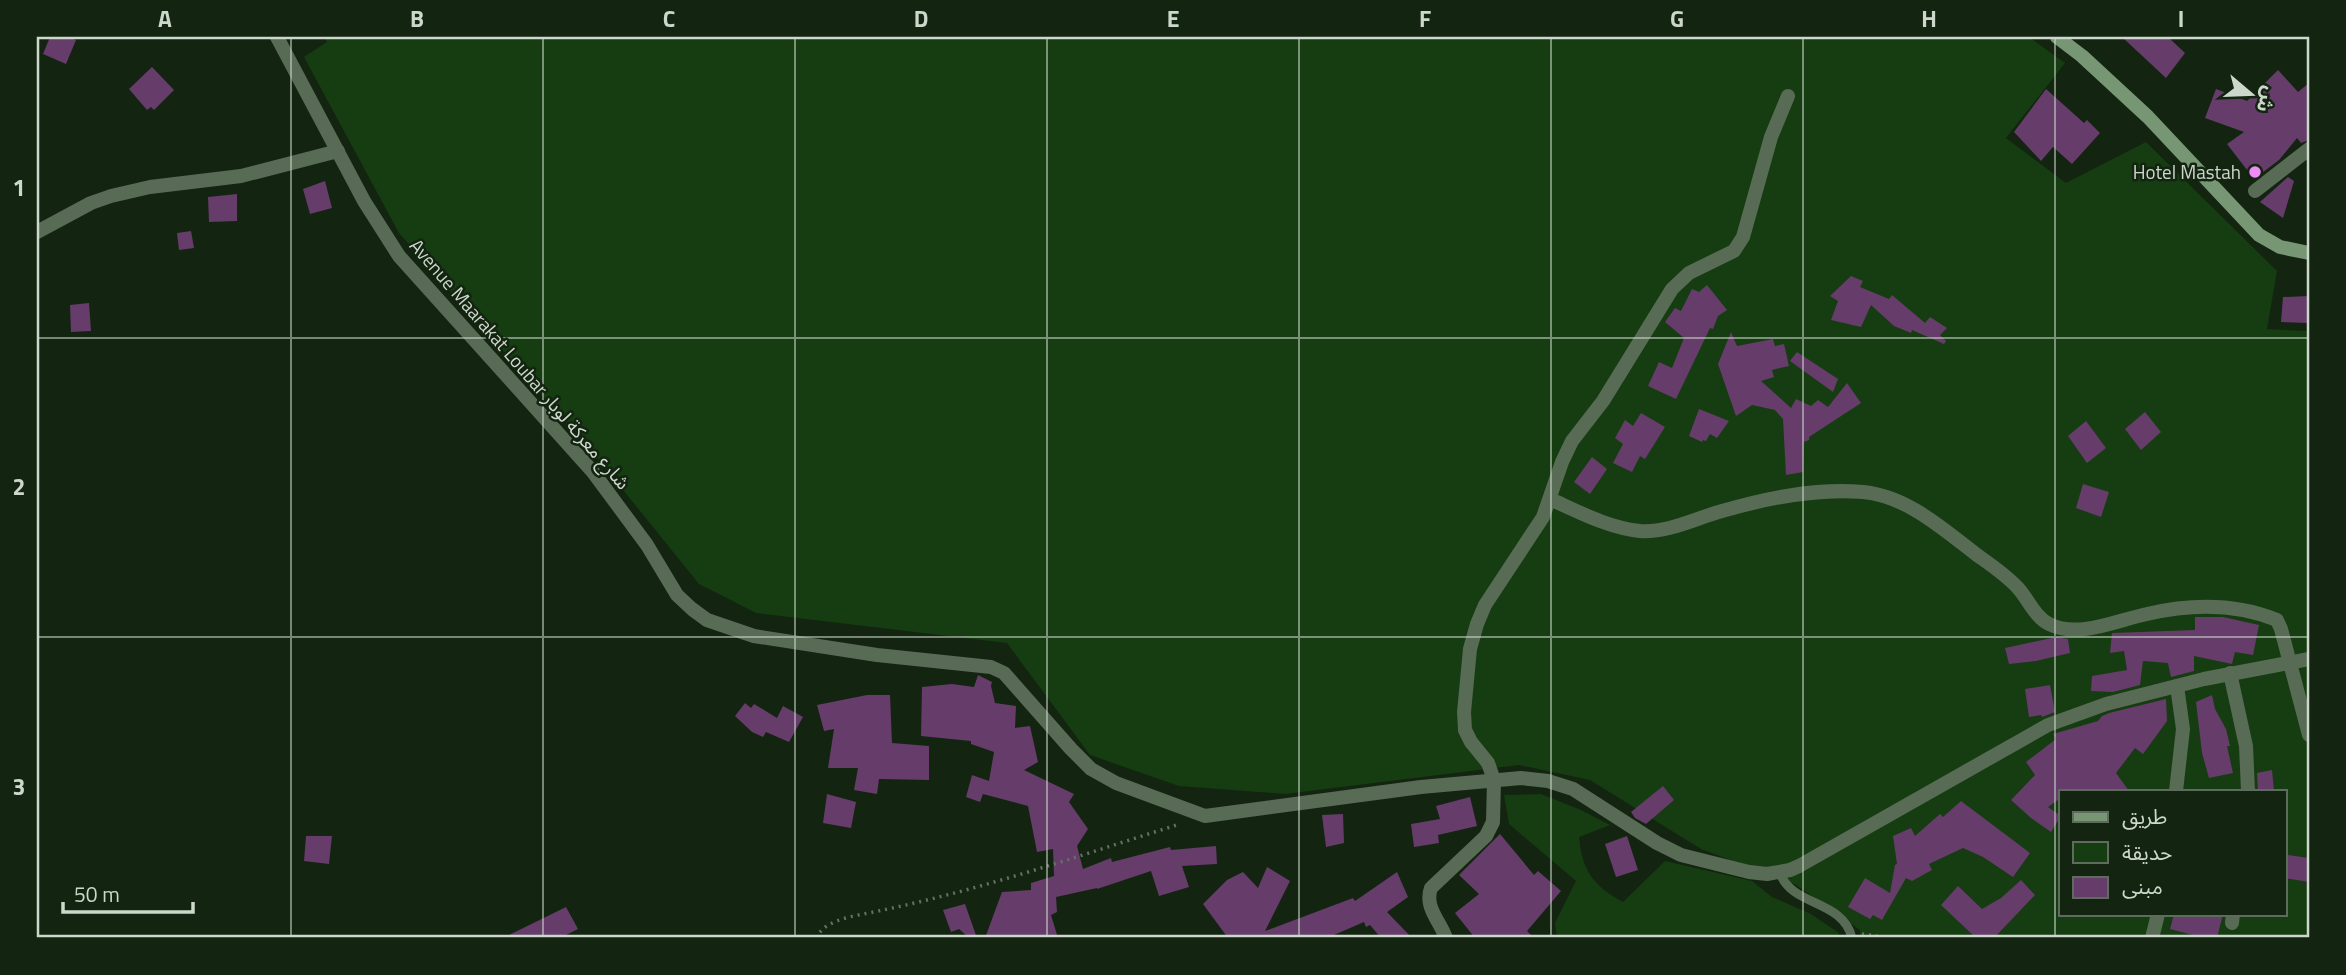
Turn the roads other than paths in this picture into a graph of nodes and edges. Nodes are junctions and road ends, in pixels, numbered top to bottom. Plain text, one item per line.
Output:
1 (277, 37) edge
2 (2057, 37) edge
3 (1788, 96) dead end
4 (2309, 149) edge
5 (338, 151) junction
6 (2255, 191) dead end
7 (37, 232) edge
8 (2309, 253) edge
9 (1550, 499) junction
10 (2309, 659) edge
11 (2289, 662) junction
12 (2230, 673) junction
13 (2177, 686) junction
14 (2309, 735) edge
15 (1494, 780) junction
16 (2176, 790) edge
17 (2248, 790) edge
18 (1780, 873) junction
19 (2158, 916) edge
20 (1852, 936) edge
21 (1446, 938) edge
22 (2152, 938) edge

1 - 5 street, Avenue Maarakat Loubar شارع معركة لوبار
2 - 8 street
3 - 9 street
4 - 6 street
5 - 7 street
5 - 15 street, Avenue Maarakat Loubar شارع معركة لوبار
9 - 11 street
9 - 15 street
10 - 11 street, Avenue Maarakat Loubar شارع معركة لوبار
11 - 12 street, Avenue Maarakat Loubar شارع معركة لوبار
11 - 14 street
12 - 13 street, Avenue Maarakat Loubar شارع معركة لوبار
12 - 17 street
13 - 16 street
13 - 18 street, Avenue Maarakat Loubar شارع معركة لوبار
15 - 18 street, Avenue Maarakat Loubar شارع معركة لوبار
15 - 21 street
18 - 20 lane
19 - 22 street

